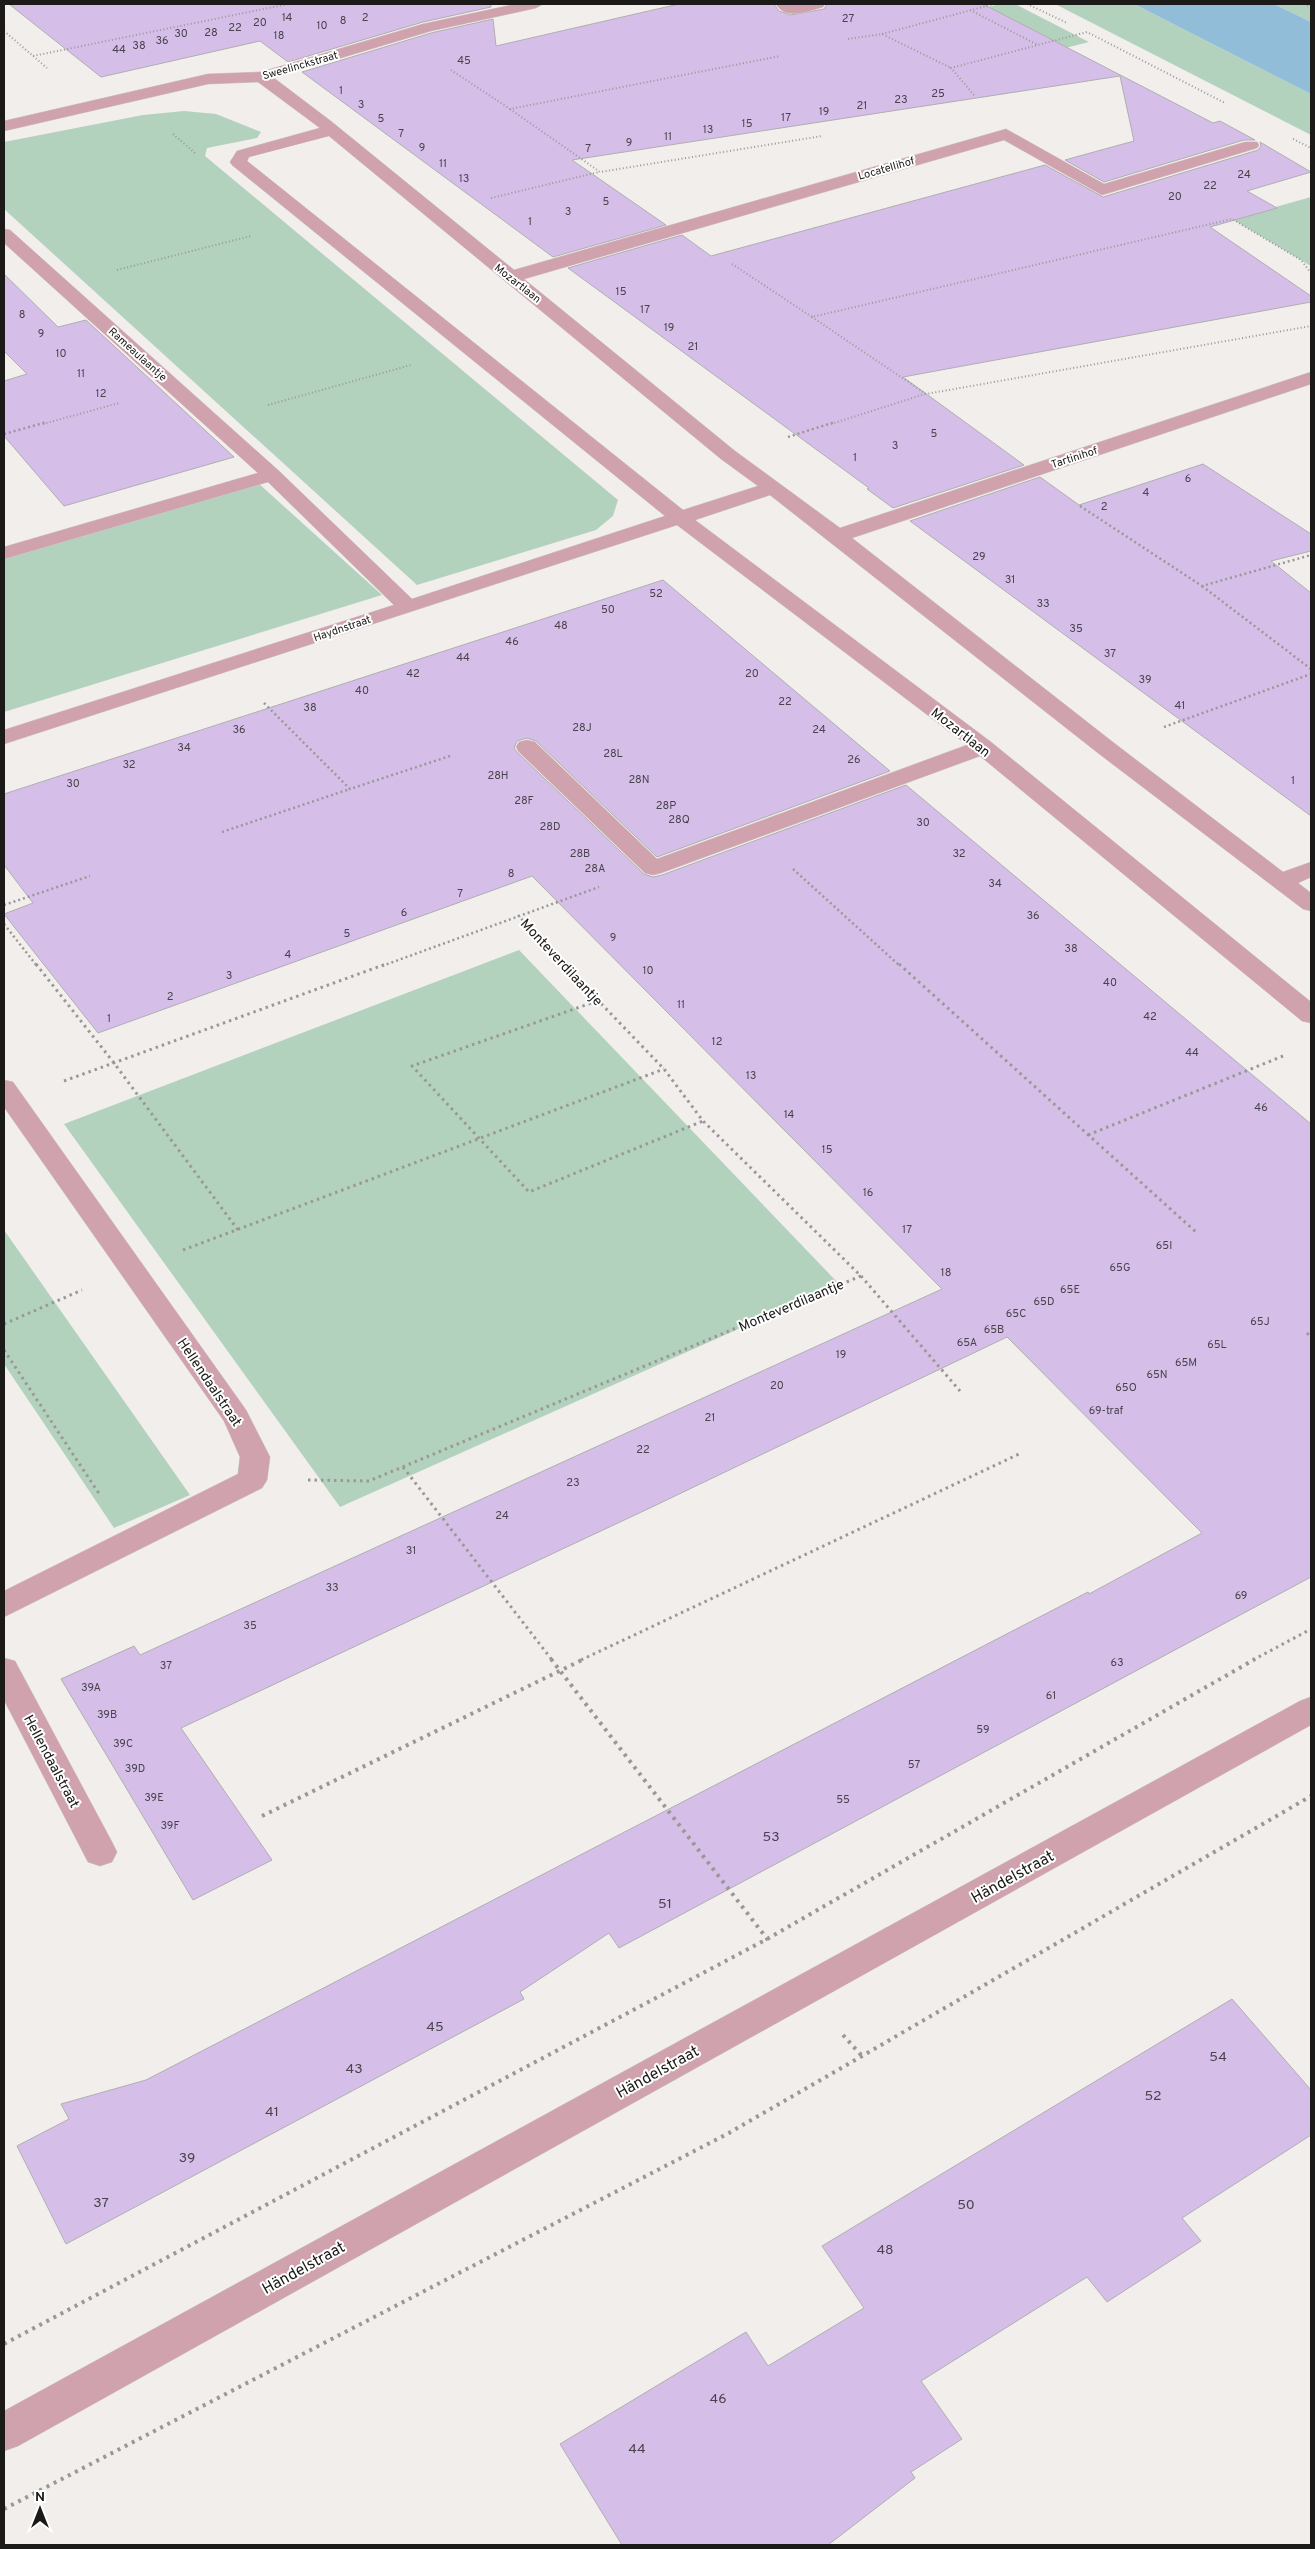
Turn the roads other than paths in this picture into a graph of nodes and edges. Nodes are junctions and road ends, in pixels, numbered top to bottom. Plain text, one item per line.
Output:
1 (536, 4) edge
2 (818, 4) edge
3 (788, 7) edge
4 (262, 77) junction
5 (4, 126) edge
6 (331, 130) junction
7 (1251, 145) dead end
8 (4, 234) edge
9 (510, 277) junction
10 (1311, 378) edge
11 (272, 475) junction
12 (773, 488) junction
13 (680, 518) junction
14 (837, 536) junction
15 (4, 553) edge
16 (407, 606) junction
17 (4, 737) edge
18 (527, 747) dead end
19 (982, 747) junction
20 (1311, 869) edge
21 (1281, 881) junction
22 (1311, 904) edge
23 (1311, 1015) edge
24 (8, 1094) edge
25 (4, 1604) edge
26 (4, 1670) edge
27 (1311, 1710) edge
28 (100, 1852) dead end
29 (4, 2432) edge

1 - 4 street, Sweelinckstraat
2 - 3 street
4 - 5 street, Sweelinckstraat
4 - 6 street, Mozartlaan
6 - 9 street, Mozartlaan
6 - 13 street, Mozartlaan
7 - 9 street, Locatellihof
8 - 11 street, Rameaulaantje
9 - 12 street, Mozartlaan
10 - 14 street, Tartinihof
11 - 15 street
11 - 16 street, Rameaulaantje
12 - 13 street
12 - 14 street, Mozartlaan
13 - 16 street, Haydnstraat
13 - 19 street, Mozartlaan
14 - 21 street, Mozartlaan
16 - 17 street, Haydnstraat
18 - 19 street
19 - 23 street, Mozartlaan
20 - 21 street
21 - 22 street, Mozartlaan
24 - 25 street, Hellendaalstraat
26 - 28 street, Hellendaalstraat
27 - 29 street, Händelstraat

